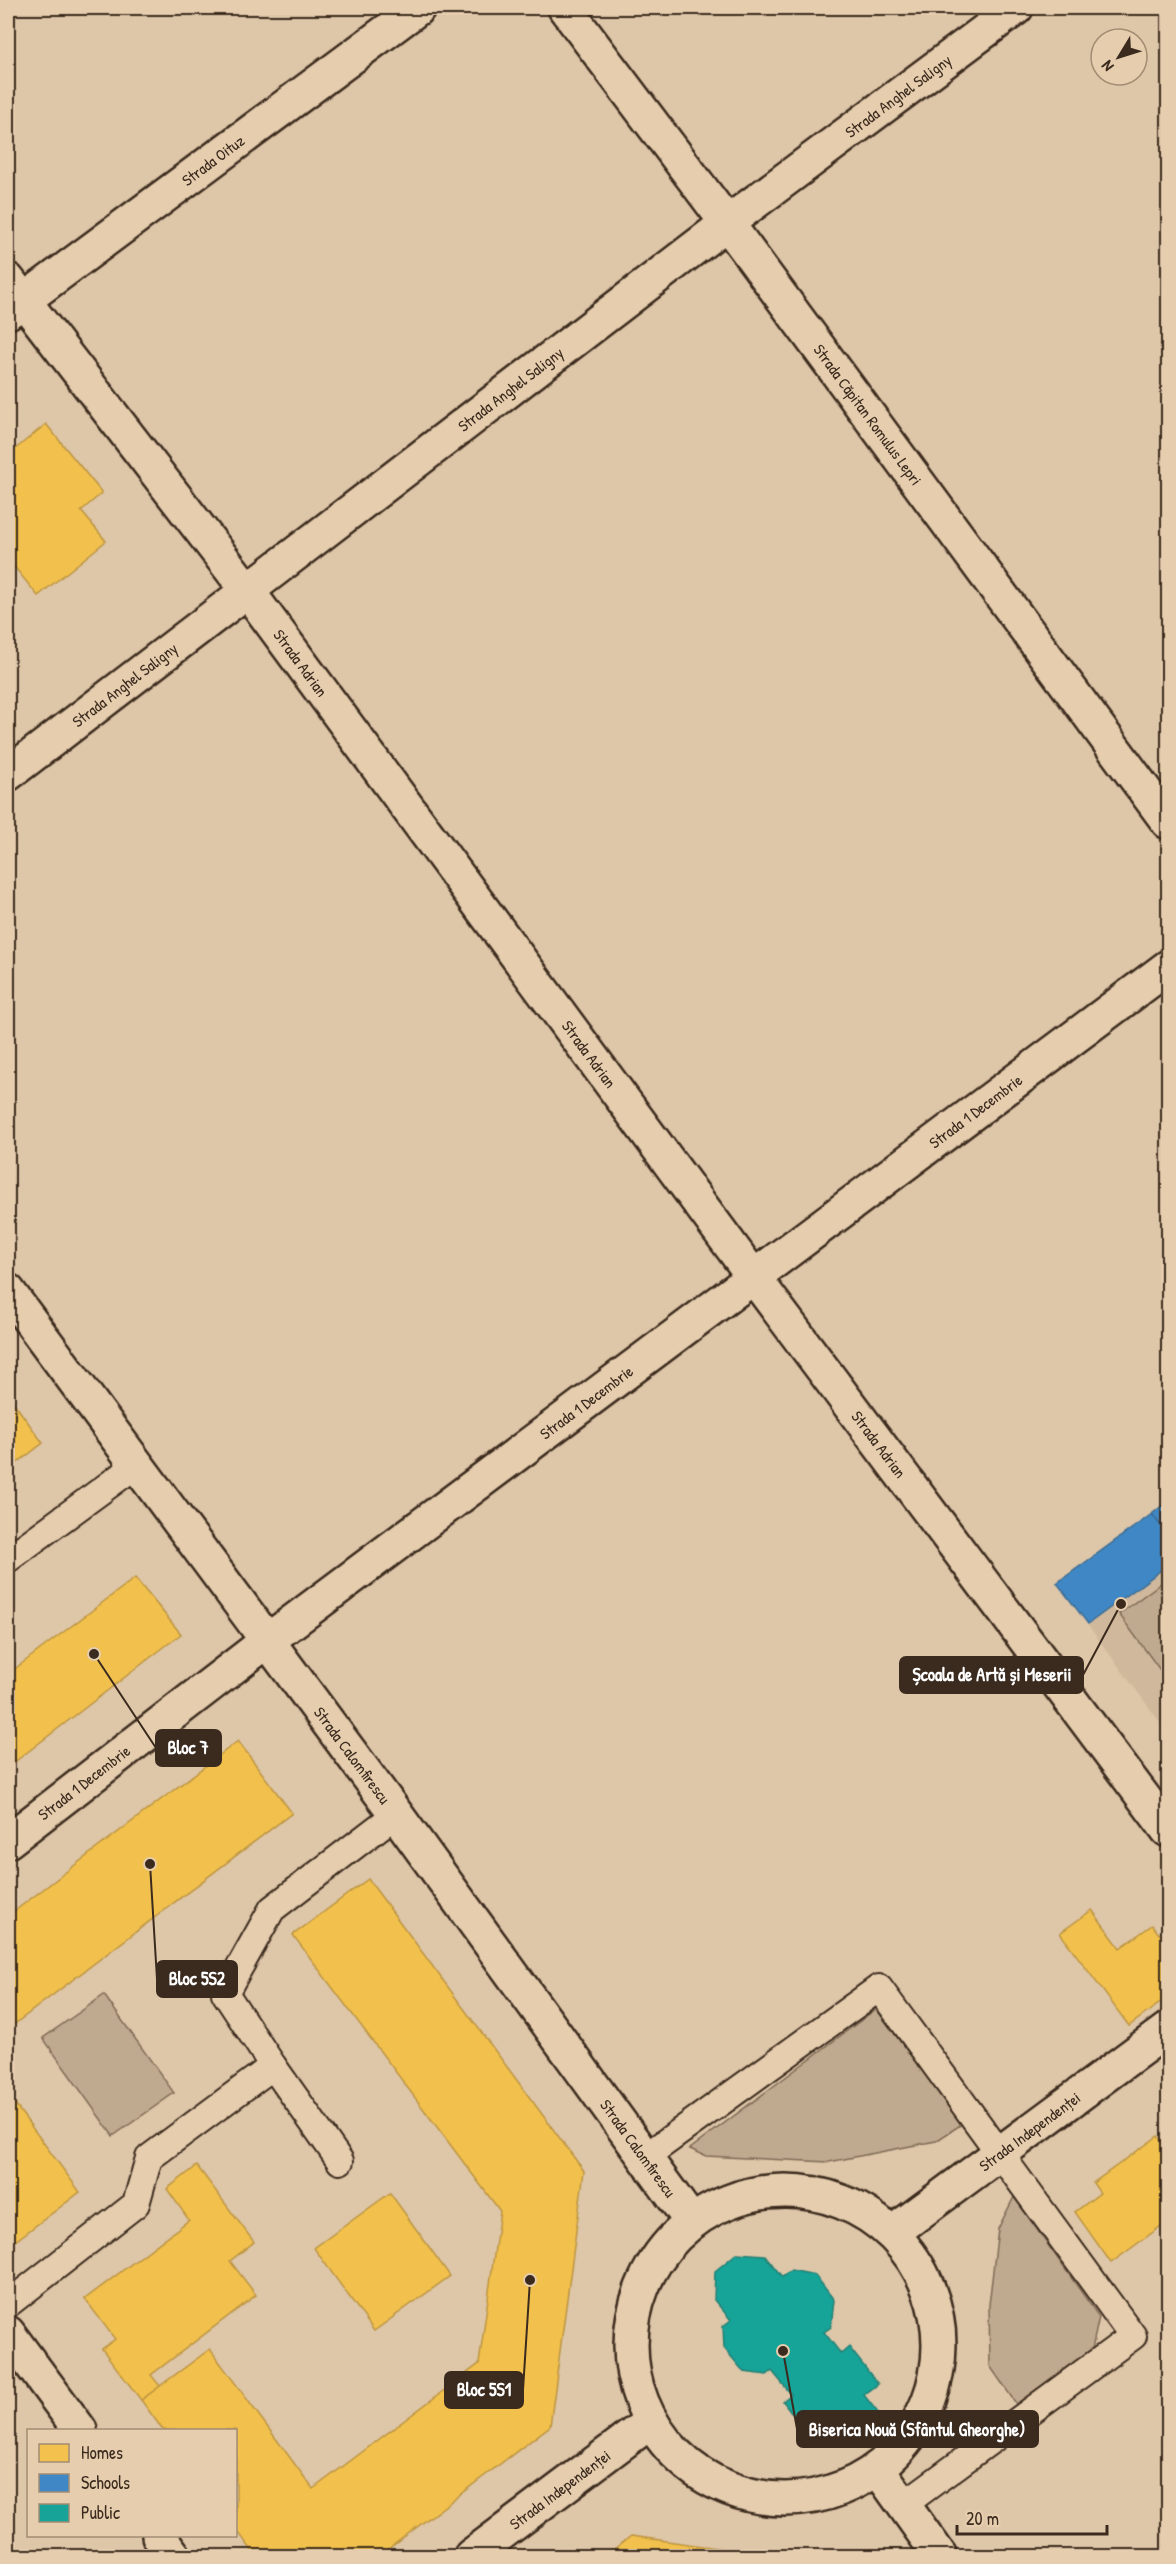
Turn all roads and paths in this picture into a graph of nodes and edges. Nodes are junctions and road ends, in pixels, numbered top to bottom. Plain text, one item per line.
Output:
1 (418, 8) edge
2 (565, 8) edge
3 (1016, 8) edge
4 (727, 224) junction
5 (12, 298) edge
6 (247, 590) junction
7 (8, 774) edge
8 (1168, 822) edge
9 (1168, 967) edge
10 (753, 1276) junction
11 (8, 1291) edge
12 (136, 1465) junction
13 (8, 1559) edge
14 (267, 1641) junction
15 (396, 1814) junction
16 (1168, 1830) edge
17 (8, 1841) edge
18 (1168, 2029) edge
19 (273, 2066) junction
20 (1002, 2154) junction
21 (645, 2157) junction
22 (340, 2161) dead end
23 (691, 2221) junction
24 (892, 2234) junction
25 (8, 2304) edge
26 (8, 2333) edge
27 (650, 2422) junction
28 (79, 2429) edge
29 (878, 2469) junction
30 (903, 2505) junction
31 (160, 2537) edge
32 (174, 2556) edge
33 (471, 2556) edge
34 (940, 2556) edge

1 - 5 street, Strada Oituz
2 - 4 street, Strada Căpitan Romulus Lepri
3 - 4 street, Strada Anghel Saligny
4 - 6 street, Strada Anghel Saligny
4 - 8 street, Strada Căpitan Romulus Lepri
5 - 6 street, Strada Adrian
6 - 7 street, Strada Anghel Saligny
6 - 10 street, Strada Adrian
9 - 10 street, Strada 1 Decembrie
10 - 14 street, Strada 1 Decembrie
10 - 16 street, Strada Adrian
11 - 12 street, Strada Calomfirescu
12 - 13 lane
12 - 14 street, Strada Calomfirescu
14 - 15 street, Strada Calomfirescu
14 - 17 street, Strada 1 Decembrie
15 - 19 lane
15 - 21 street, Strada Calomfirescu
18 - 20 street, Strada Independenței
19 - 22 lane
19 - 25 lane
20 - 21 lane
20 - 24 street, Strada Independenței
20 - 30 lane
21 - 23 street, Strada Calomfirescu
23 - 24 street
23 - 27 street
24 - 29 street
26 - 28 street
27 - 29 street
27 - 33 street, Strada Independenței
29 - 30 street
30 - 34 street
31 - 32 street

